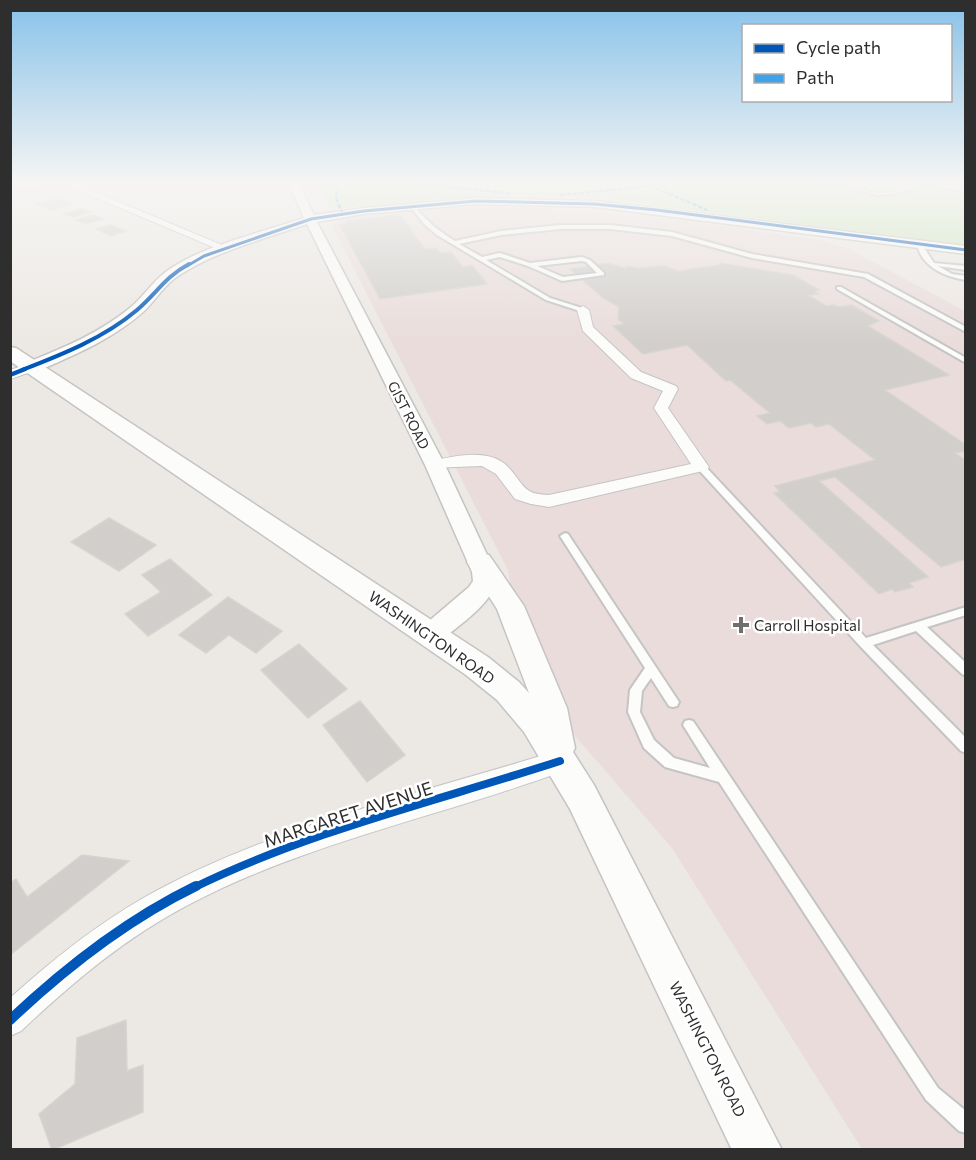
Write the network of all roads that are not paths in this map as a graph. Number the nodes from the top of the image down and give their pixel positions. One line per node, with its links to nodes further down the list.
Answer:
1 (195, 236): 10 (street)
2 (260, 236): 10 (street)
3 (319, 236): 22 (street, GIST ROAD)
4 (443, 236): 8 (lane)
5 (487, 236): 8 (lane)
6 (680, 236): 19 (lane)
7 (859, 236): 9 (street)
8 (455, 243): 12 (lane)
9 (919, 244): 11 (street); 13 (lane)
10 (224, 248): 21 (street)
11 (966, 250)
12 (482, 259): 14 (lane); 18 (lane)
13 (931, 264): 15 (lane); 16 (lane)
14 (530, 265): 14 (lane)
15 (966, 268)
16 (966, 278)
17 (839, 288): 20 (lane)
18 (583, 310): 23 (street)
19 (966, 330)
20 (966, 361)
21 (18, 365): 28 (main road, WASHINGTON ROAD)
22 (435, 465): 23 (street); 25 (street, GIST ROAD)
23 (701, 467): 29 (lane)
24 (565, 536): 30 (lane)
25 (480, 562): 28 (street, GIST ROAD); 35 (main road)
26 (966, 611): 27 (lane)
27 (918, 626): 29 (lane); 31 (lane)
28 (430, 634): 35 (main road, WASHINGTON ROAD)
29 (864, 643): 34 (lane)
30 (651, 668): 32 (lane); 36 (lane)
31 (966, 671)
32 (674, 702)
33 (689, 725): 36 (lane)
34 (966, 747)
35 (560, 761): 37 (street, MARGARET AVENUE); 39 (main road, WASHINGTON ROAD)
36 (723, 777): 38 (lane)
37 (10, 1020)
38 (966, 1124)
39 (758, 1149)

